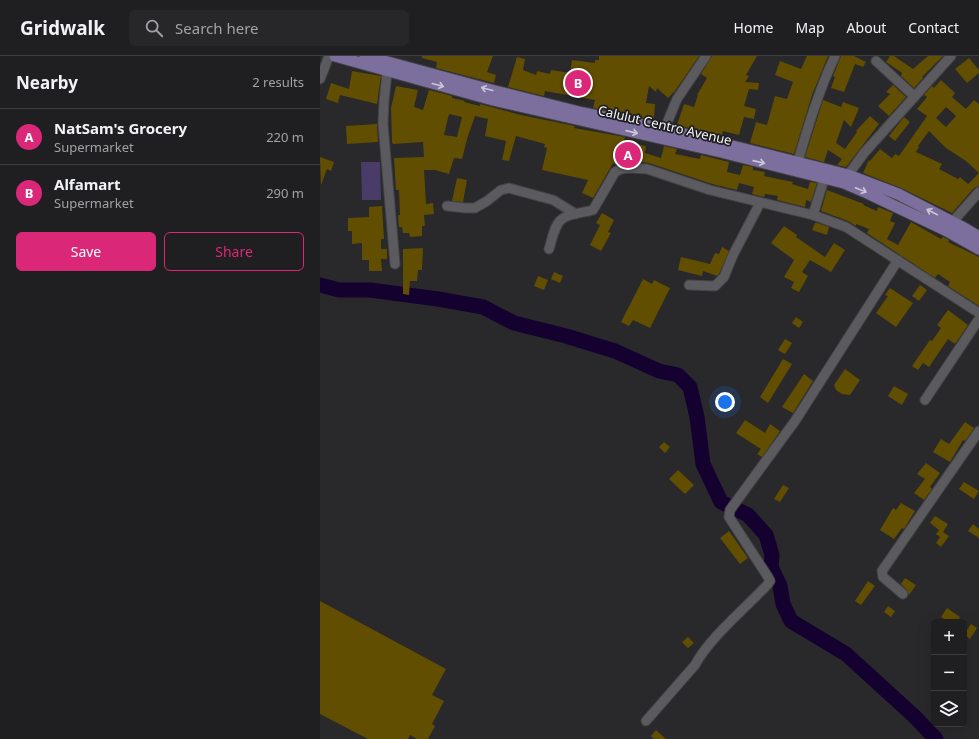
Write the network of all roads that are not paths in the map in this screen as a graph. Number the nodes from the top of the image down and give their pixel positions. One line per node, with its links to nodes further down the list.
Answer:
1 (329, 56): 9 (street)
2 (335, 56): 8 (main road, Calulut Centro Avenue)
3 (365, 56): 8 (main road, Calulut Centro Avenue)
4 (706, 56): 11 (street)
5 (835, 56): 12 (street)
6 (951, 56): 10 (street)
7 (876, 62): 10 (street)
8 (388, 67): 11 (main road, Calulut Centro Avenue); 25 (street)
9 (320, 80)
10 (914, 96): 14 (street)
11 (662, 134): 12 (main road, Calulut Centro Avenue)
12 (796, 166): 13 (main road, Calulut Centro Avenue)
13 (825, 174): 14 (main road, Calulut Centro Avenue); 19 (street)
14 (846, 179): 20 (main road, Calulut Centro Avenue)
15 (979, 192): 20 (street)
16 (760, 203): 18 (street); 19 (street); 26 (street)
17 (447, 206): 18 (street)
18 (576, 214): 22 (street)
19 (813, 215): 24 (street)
20 (949, 226): 21 (main road, Calulut Centro Avenue); 23 (main road, Calulut Centro Avenue)
21 (979, 237)
22 (550, 248)
23 (979, 249)
24 (898, 260): 27 (street); 32 (street)
25 (395, 264)
26 (689, 285)
27 (979, 313)
28 (979, 319): 29 (street)
29 (925, 400)
30 (979, 431): 31 (street)
31 (903, 594)
32 (646, 721)

